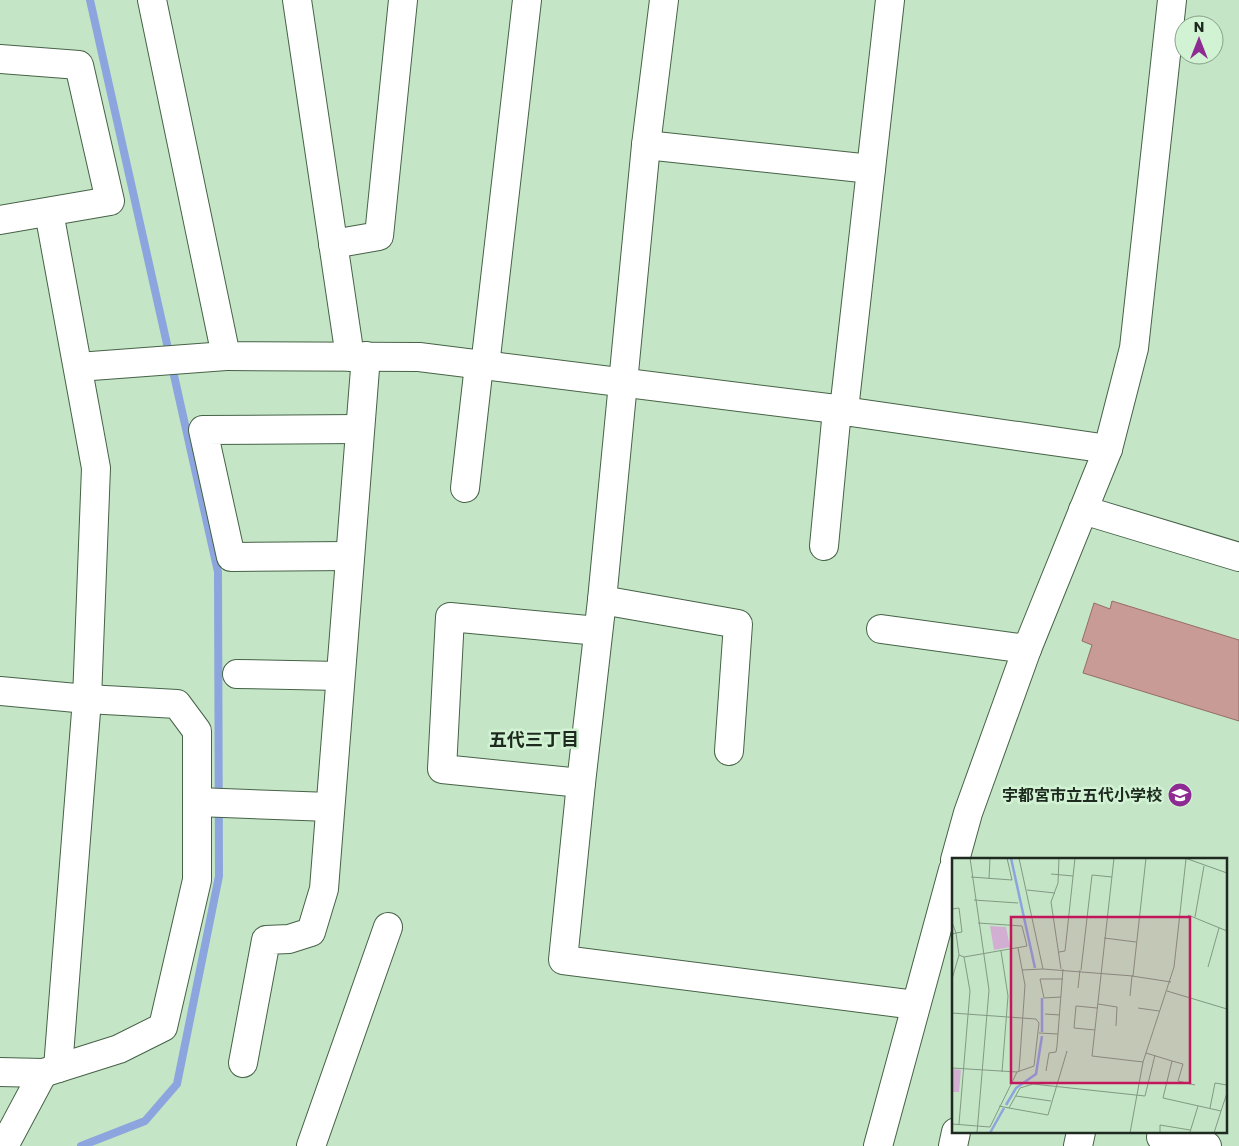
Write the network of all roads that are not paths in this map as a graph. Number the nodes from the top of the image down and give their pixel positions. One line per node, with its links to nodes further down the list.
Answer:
1 (152, 0): 14 (street)
2 (298, 0): 13 (street)
3 (403, 0): 13 (street)
4 (527, 0): 16 (street)
5 (664, 0): 9 (street)
6 (890, 0): 10 (street)
7 (1172, 0): 21 (street)
8 (0, 59): 11 (street)
9 (646, 145): 10 (street); 18 (street)
10 (871, 169): 19 (street)
11 (49, 212): 12 (street); 17 (street)
12 (0, 220)
13 (333, 244): 15 (street)
14 (226, 356): 15 (street); 17 (street)
15 (358, 357): 16 (street); 20 (street)
16 (482, 365): 18 (street); 22 (street)
17 (78, 367): 34 (street)
18 (624, 382): 19 (street); 27 (street)
19 (837, 410): 21 (street); 24 (street)
20 (359, 429): 25 (street); 25 (street)
21 (1108, 449): 23 (street)
22 (465, 488)
23 (1083, 510): 26 (street); 30 (street)
24 (824, 546)
25 (349, 556): 32 (street)
26 (1239, 557)
27 (602, 600): 29 (street); 35 (street)
28 (881, 629): 30 (street)
29 (598, 631): 36 (street); 36 (street)
30 (1027, 649): 39 (street)
31 (237, 674): 32 (street)
32 (340, 676): 38 (street)
33 (0, 691): 34 (street)
34 (86, 699): 37 (street); 45 (street)
35 (729, 751)
36 (581, 782): 43 (street)
37 (197, 802): 38 (street); 45 (street)
38 (330, 807): 44 (street)
39 (957, 858)
40 (952, 878): 42 (street)
41 (388, 927): 49 (street)
42 (944, 940): 43 (street)
43 (915, 1005): 50 (street)
44 (243, 1063)
45 (50, 1070): 46 (street); 48 (street)
46 (0, 1072)
47 (1162, 1134): 51 (street)
48 (4, 1146)
49 (311, 1146)
50 (878, 1146)
51 (1207, 1146)

